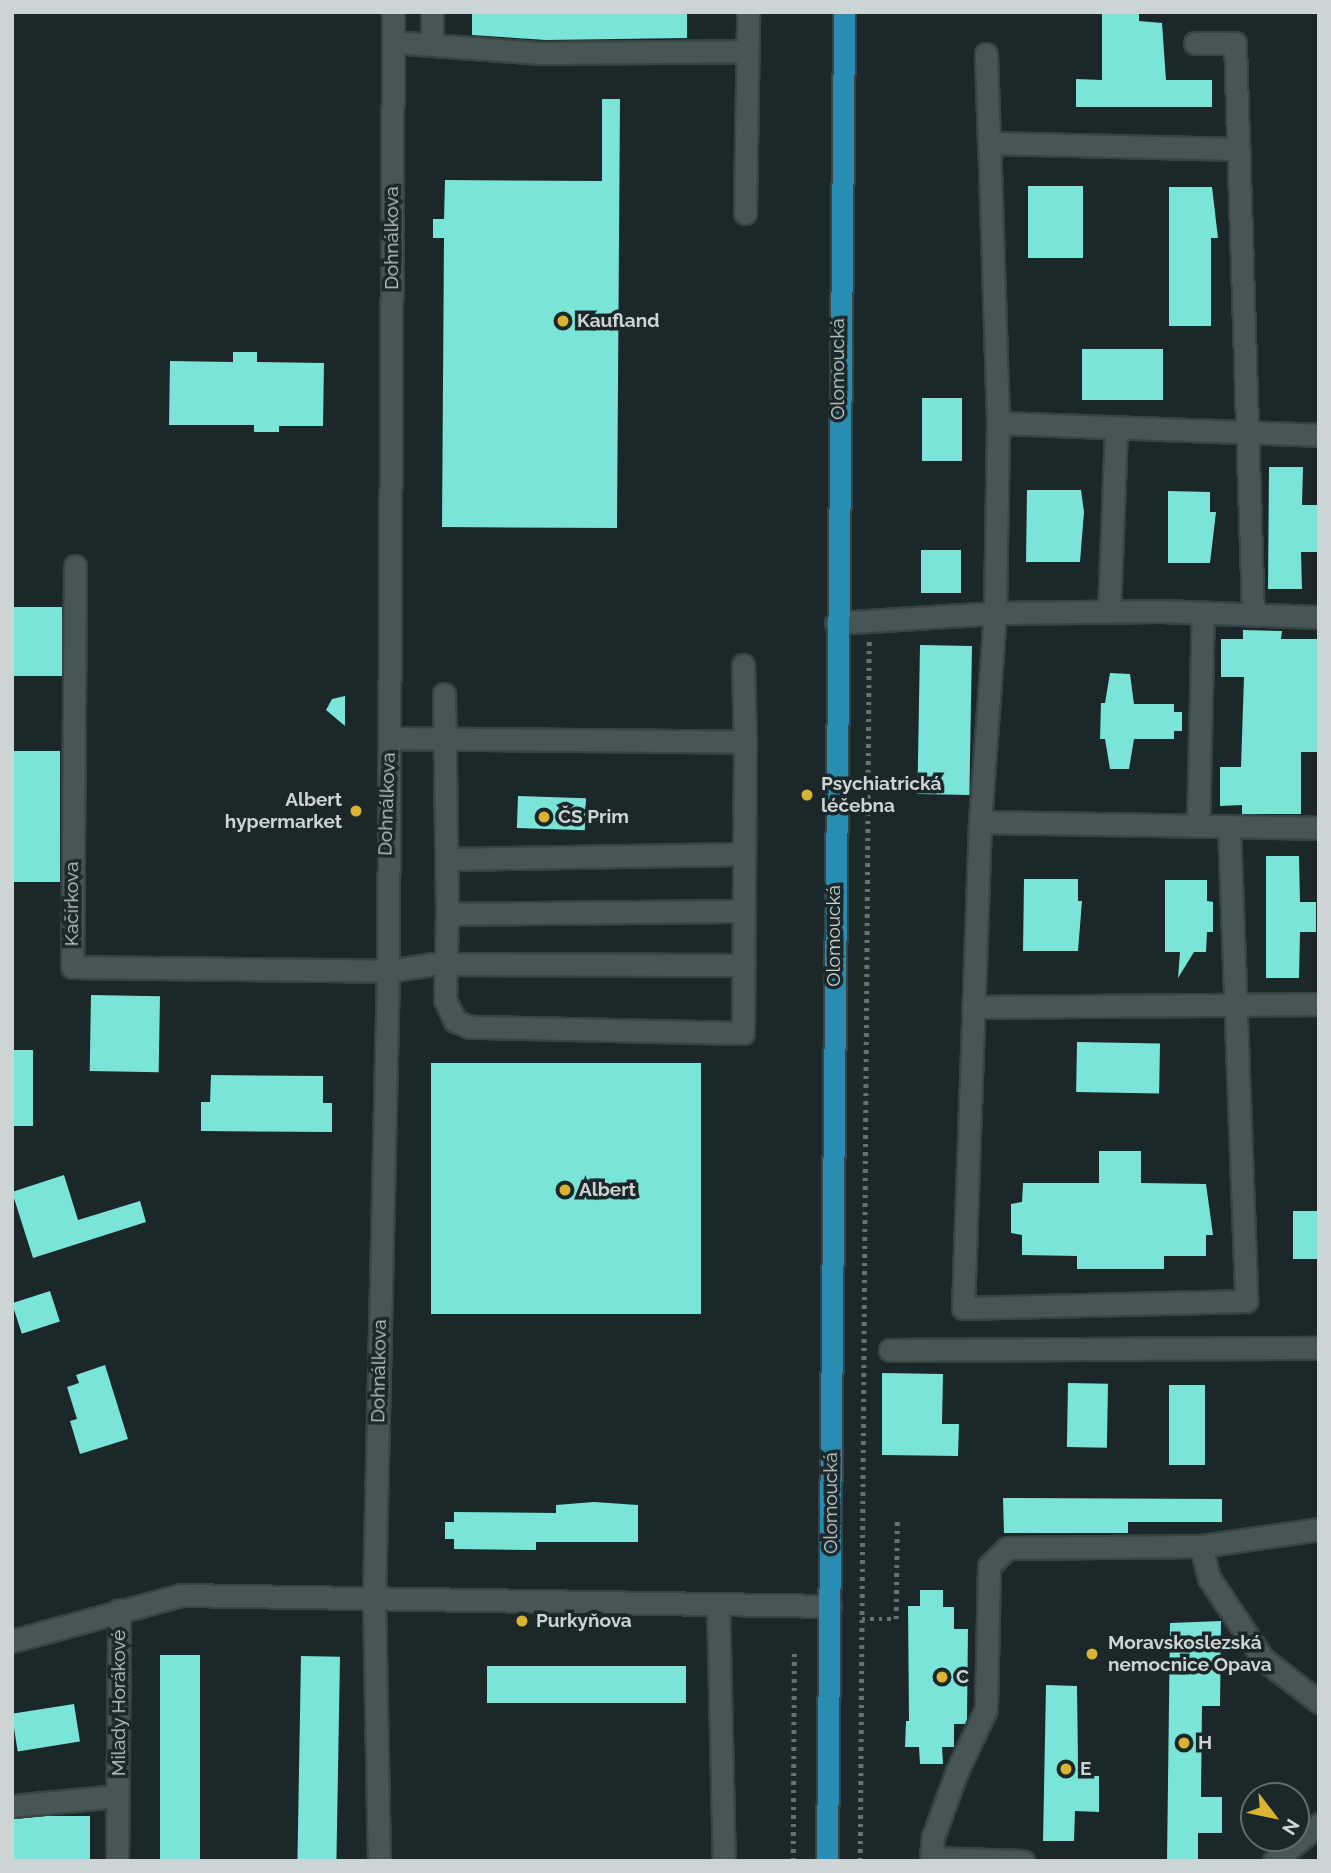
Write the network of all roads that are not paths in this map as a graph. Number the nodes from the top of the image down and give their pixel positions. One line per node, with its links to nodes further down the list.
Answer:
1 (393, 12): 5 (street, Dohnálkova)
2 (432, 12): 7 (street)
3 (747, 12): 8 (street)
4 (844, 12): 23 (main road, Olomoucká)
5 (393, 42): 7 (street); 26 (street, Dohnálkova)
6 (1195, 43): 11 (street)
7 (432, 44): 8 (street)
8 (747, 51): 12 (street)
9 (986, 54): 10 (street)
10 (989, 143): 11 (street); 13 (street)
11 (1238, 149): 15 (street)
12 (745, 214)
13 (998, 423): 14 (street); 19 (street)
14 (1115, 427): 15 (street); 18 (street)
15 (1248, 432): 16 (street); 21 (street)
16 (1319, 435)
17 (75, 566): 39 (street, Kačírkova)
18 (1110, 612): 19 (street); 20 (street)
19 (995, 613): 23 (street); 29 (street)
20 (1203, 613): 21 (street); 30 (street)
21 (1253, 615): 22 (street)
22 (1319, 617)
23 (836, 623): 49 (main road, Olomoucká)
24 (743, 665): 28 (street)
25 (444, 694): 27 (street)
26 (389, 738): 27 (street); 39 (street, Dohnálkova)
27 (446, 741): 28 (street); 34 (street)
28 (745, 742): 33 (street)
29 (980, 821): 30 (street); 42 (street)
30 (1198, 827): 31 (street)
31 (1229, 827): 32 (street); 40 (street)
32 (1319, 828)
33 (744, 854): 34 (street); 35 (street)
34 (447, 859): 36 (street)
35 (744, 911): 36 (street); 38 (street)
36 (447, 914): 37 (street)
37 (446, 964): 38 (street); 38 (street); 39 (street)
38 (744, 965)
39 (388, 971): 47 (street, Dohnálkova)
40 (1236, 1004): 41 (street); 42 (street); 42 (street)
41 (1319, 1004)
42 (973, 1007)
43 (1319, 1348): 44 (street)
44 (890, 1350)
45 (1319, 1529): 46 (street)
46 (1201, 1546): 52 (street); 56 (street)
47 (374, 1597): 48 (street); 50 (street); 58 (street)
48 (718, 1604): 49 (street); 59 (street)
49 (830, 1606): 60 (main road, Olomoucká)
50 (119, 1610): 51 (street); 53 (street, Milady Horákové)
51 (12, 1642)
52 (1319, 1702)
53 (118, 1796): 54 (street, Milady Horákové); 57 (street, Milady Horákové)
54 (12, 1806)
55 (1319, 1824): 62 (street)
56 (931, 1860): 61 (street)
57 (117, 1861)
58 (379, 1861)
59 (724, 1861)
60 (827, 1861)
61 (1023, 1861)
62 (1274, 1861)

